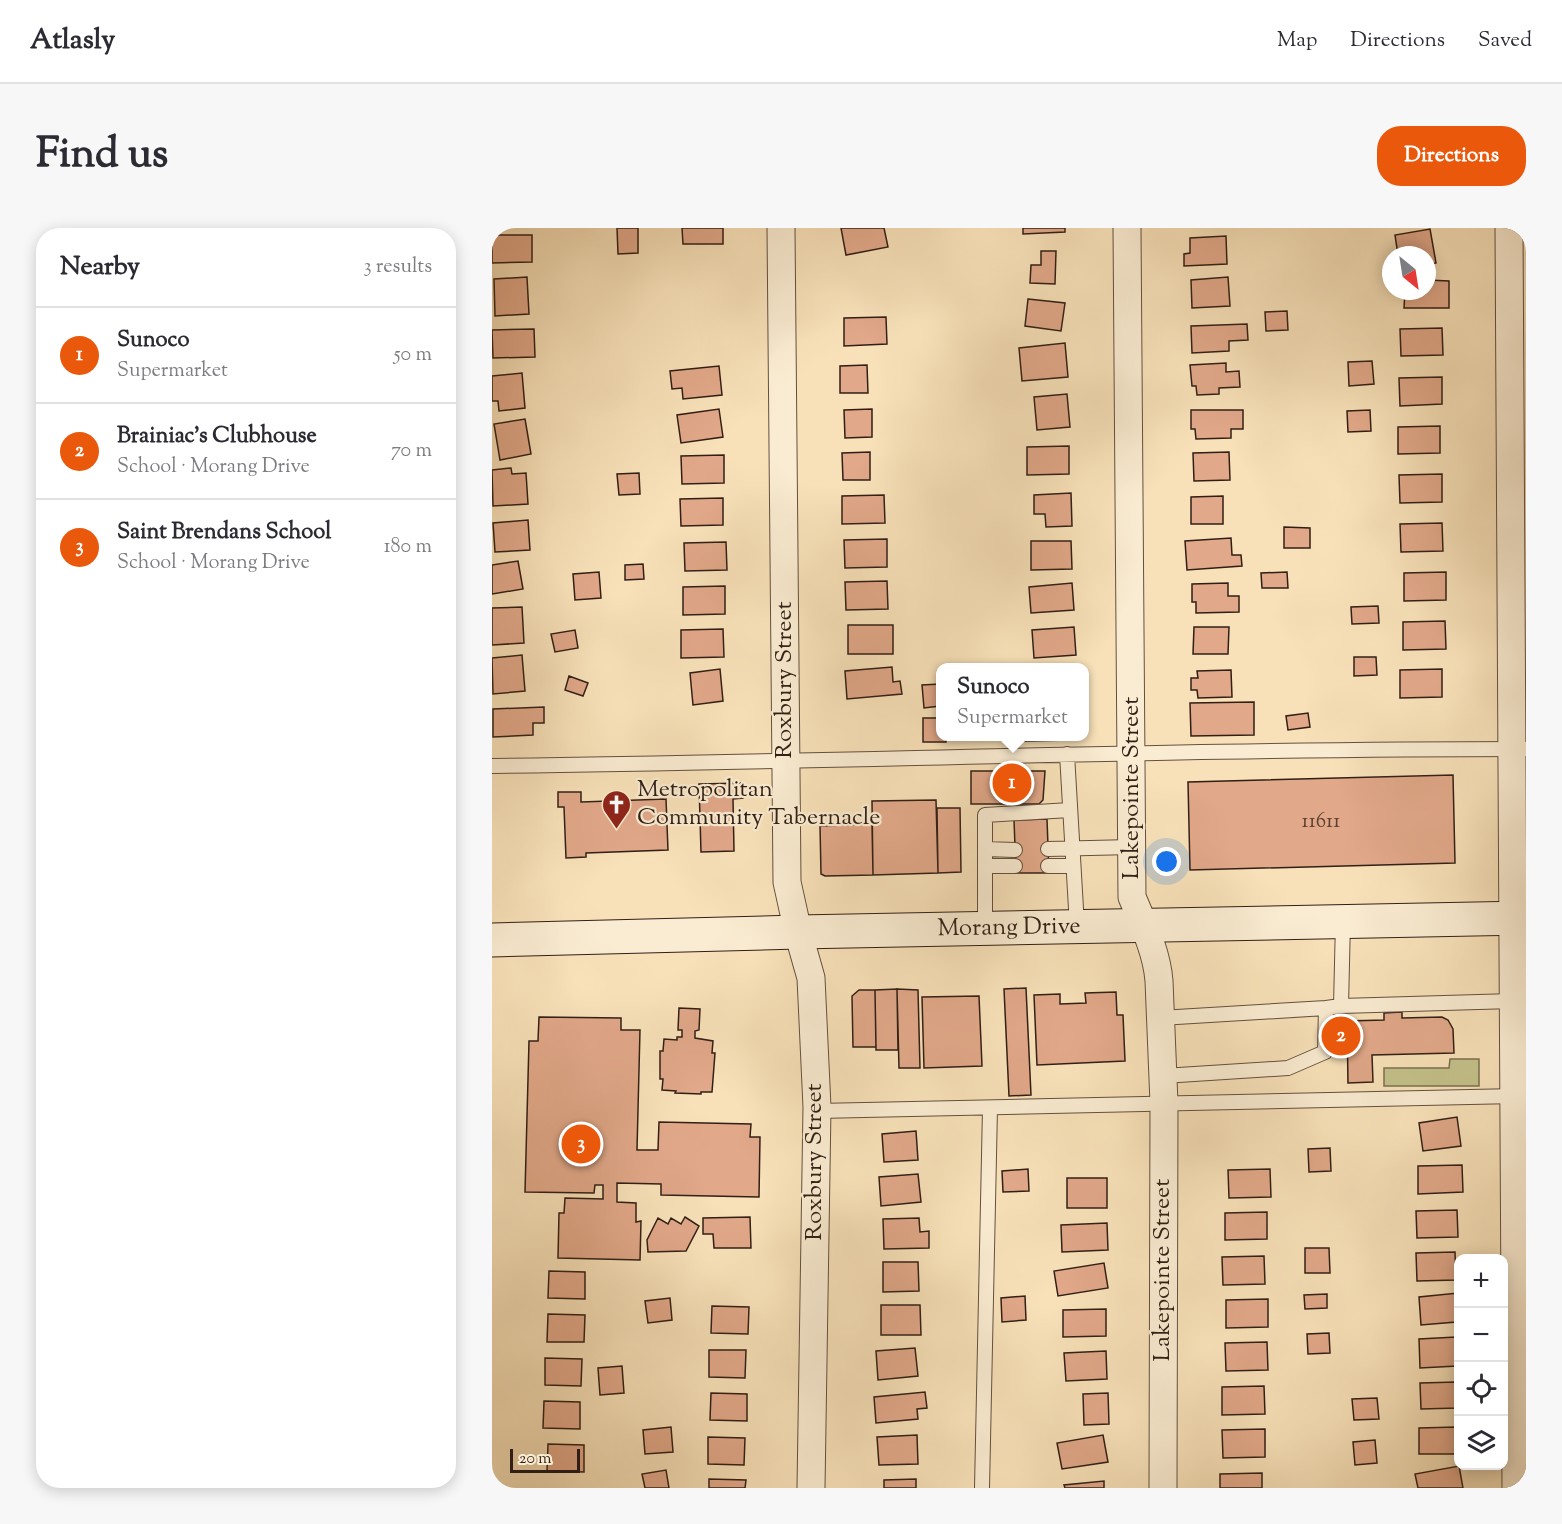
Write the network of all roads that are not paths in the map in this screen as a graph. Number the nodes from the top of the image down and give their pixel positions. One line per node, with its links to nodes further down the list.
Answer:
1 (782, 228): 7 (street, Roxbury Street)
2 (1127, 228): 5 (street, Lakepointe Street)
3 (1509, 228): 4 (street)
4 (1519, 749): 5 (lane); 19 (street)
5 (1131, 752): 6 (lane); 10 (street, Lakepointe Street)
6 (1067, 754): 7 (lane); 9 (lane)
7 (786, 762): 8 (lane); 24 (street, Roxbury Street)
8 (492, 766)
9 (1070, 810): 11 (lane); 14 (lane)
10 (1132, 847): 14 (lane); 21 (street, Lakepointe Street)
11 (985, 849): 13 (lane); 15 (lane)
12 (1048, 849): 14 (lane)
13 (1015, 850)
14 (1071, 850): 18 (lane)
15 (985, 866): 16 (lane); 23 (lane)
16 (1015, 866)
17 (1048, 866): 18 (lane)
18 (1072, 866): 22 (lane)
19 (1519, 918): 20 (street, Morang Drive); 26 (street)
20 (1343, 921): 21 (street, Morang Drive); 27 (lane)
21 (1144, 925): 22 (street, Morang Drive); 29 (street, Lakepointe Street)
22 (1077, 926): 23 (street, Morang Drive)
23 (985, 928): 24 (street, Morang Drive)
24 (798, 932): 25 (street, Morang Drive); 34 (street, Roxbury Street)
25 (492, 940)
26 (1513, 1002): 27 (lane); 31 (street)
27 (1341, 1006): 28 (lane)
28 (1326, 1008): 29 (lane); 30 (lane)
29 (1160, 1018): 30 (street, Lakepointe Street)
30 (1162, 1076): 32 (street, Lakepointe Street)
31 (1520, 1096): 32 (lane); 38 (street)
32 (1164, 1104): 33 (lane); 37 (street, Lakepointe Street)
33 (990, 1108): 34 (lane); 36 (lane)
34 (817, 1111): 35 (street, Roxbury Street)
35 (811, 1488)
36 (982, 1488)
37 (1163, 1488)
38 (1516, 1488)

